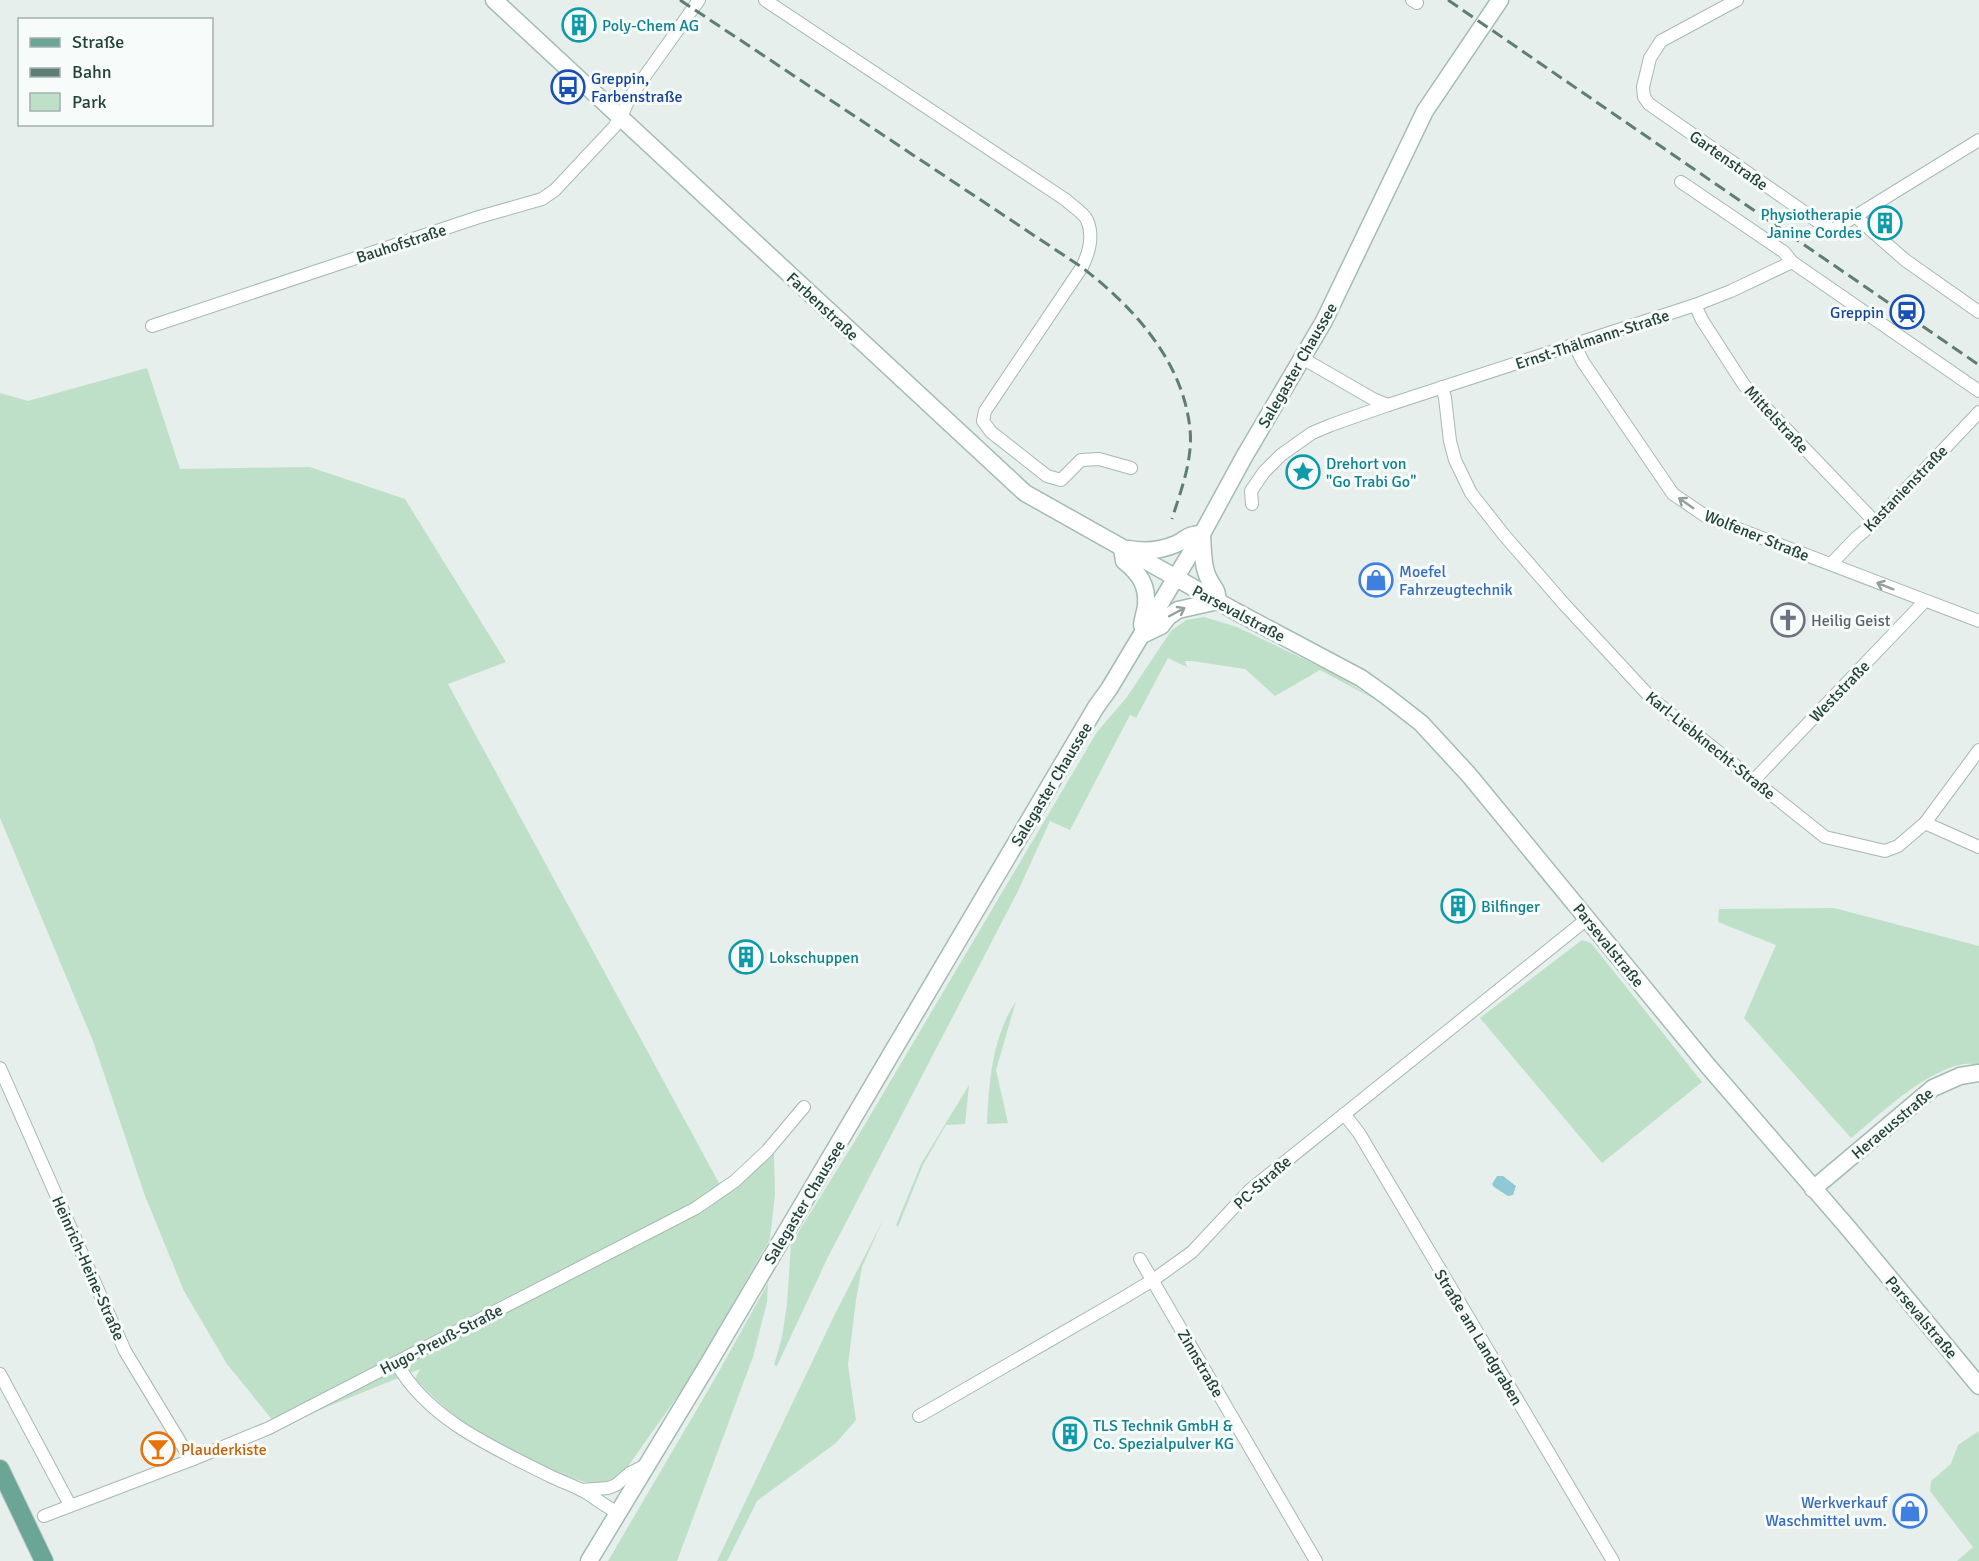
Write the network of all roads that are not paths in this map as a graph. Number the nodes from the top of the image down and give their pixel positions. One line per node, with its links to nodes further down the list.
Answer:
1 (494, 0): 6 (street, Farbenstraße)
2 (699, 0): 6 (street, Bauhofstraße)
3 (765, 0): 20 (street)
4 (1500, 0): 15 (street, Salegaster Chaussee)
5 (1737, 0): 9 (street, Gartenstraße)
6 (621, 117): 13 (street, Bauhofstraße); 24 (street, Farbenstraße)
7 (1979, 140): 9 (street)
8 (1681, 182): 10 (street)
9 (1856, 217): 12 (street)
10 (1792, 262): 11 (street, Ernst-Thälmann-Straße); 17 (street)
11 (1695, 305): 14 (street, Ernst-Thälmann-Straße); 22 (street, Mittelstraße)
12 (1979, 312)
13 (152, 326)
14 (1574, 344): 16 (street, Ernst-Thälmann-Straße); 25 (street, Wolfener Straße, one-way to 14)
15 (1302, 358): 18 (street); 23 (street, Salegaster Chaussee)
16 (1442, 387): 18 (street, Ernst-Thälmann-Straße); 32 (street, Karl-Liebknecht-Straße)
17 (1979, 391)
18 (1388, 405): 21 (street, Ernst-Thälmann-Straße)
19 (1979, 412): 22 (street, Kastanienstraße)
20 (1131, 468)
21 (1252, 504)
22 (1875, 522): 25 (street, Kastanienstraße)
23 (1202, 534): 24 (street); 26 (street, Salegaster Chaussee); 27 (street)
24 (1122, 548): 26 (street, Farbenstraße); 30 (street)
25 (1831, 564): 28 (street, Wolfener Straße, one-way to 25)
26 (1176, 578): 27 (street, Parsevalstraße); 30 (street, Salegaster Chaussee)
27 (1218, 602): 30 (street, one-way to 27); 35 (street, Parsevalstraße)
28 (1924, 602): 29 (street, Wolfener Straße); 32 (street, Weststraße)
29 (1979, 621)
30 (1142, 636): 48 (street, Salegaster Chaussee)
31 (1979, 750): 33 (street, Karl-Liebknecht-Straße)
32 (1754, 780): 33 (street, Karl-Liebknecht-Straße)
33 (1925, 823): 34 (street)
34 (1979, 847)
35 (1587, 919): 39 (street, PC-Straße); 40 (street, Parsevalstraße)
36 (0, 1068): 47 (street, Heinrich-Heine-Straße)
37 (1979, 1073): 40 (street, Heraeusstraße)
38 (804, 1107): 43 (street, Hugo-Preuß-Straße)
39 (1344, 1114): 42 (street, PC-Straße); 57 (street, Straße am Landgraben)
40 (1813, 1189): 45 (street, Parsevalstraße)
41 (1140, 1259): 42 (street, Zinnstraße)
42 (1153, 1280): 46 (street, PC-Straße); 56 (street, Zinnstraße)
43 (397, 1364): 47 (street, Hugo-Preuß-Straße); 50 (street)
44 (0, 1374): 51 (street)
45 (1979, 1386)
46 (919, 1416)
47 (190, 1460): 51 (street, Hugo-Preuß-Straße)
48 (646, 1465): 50 (street); 52 (street, Salegaster Chaussee)
49 (0, 1469): 54 (main road)
50 (580, 1490): 52 (street)
51 (70, 1506): 53 (street, Hugo-Preuß-Straße)
52 (618, 1513): 55 (street, Salegaster Chaussee)
53 (44, 1516)
54 (44, 1561)
55 (589, 1561)
56 (1316, 1561)
57 (1613, 1561)

